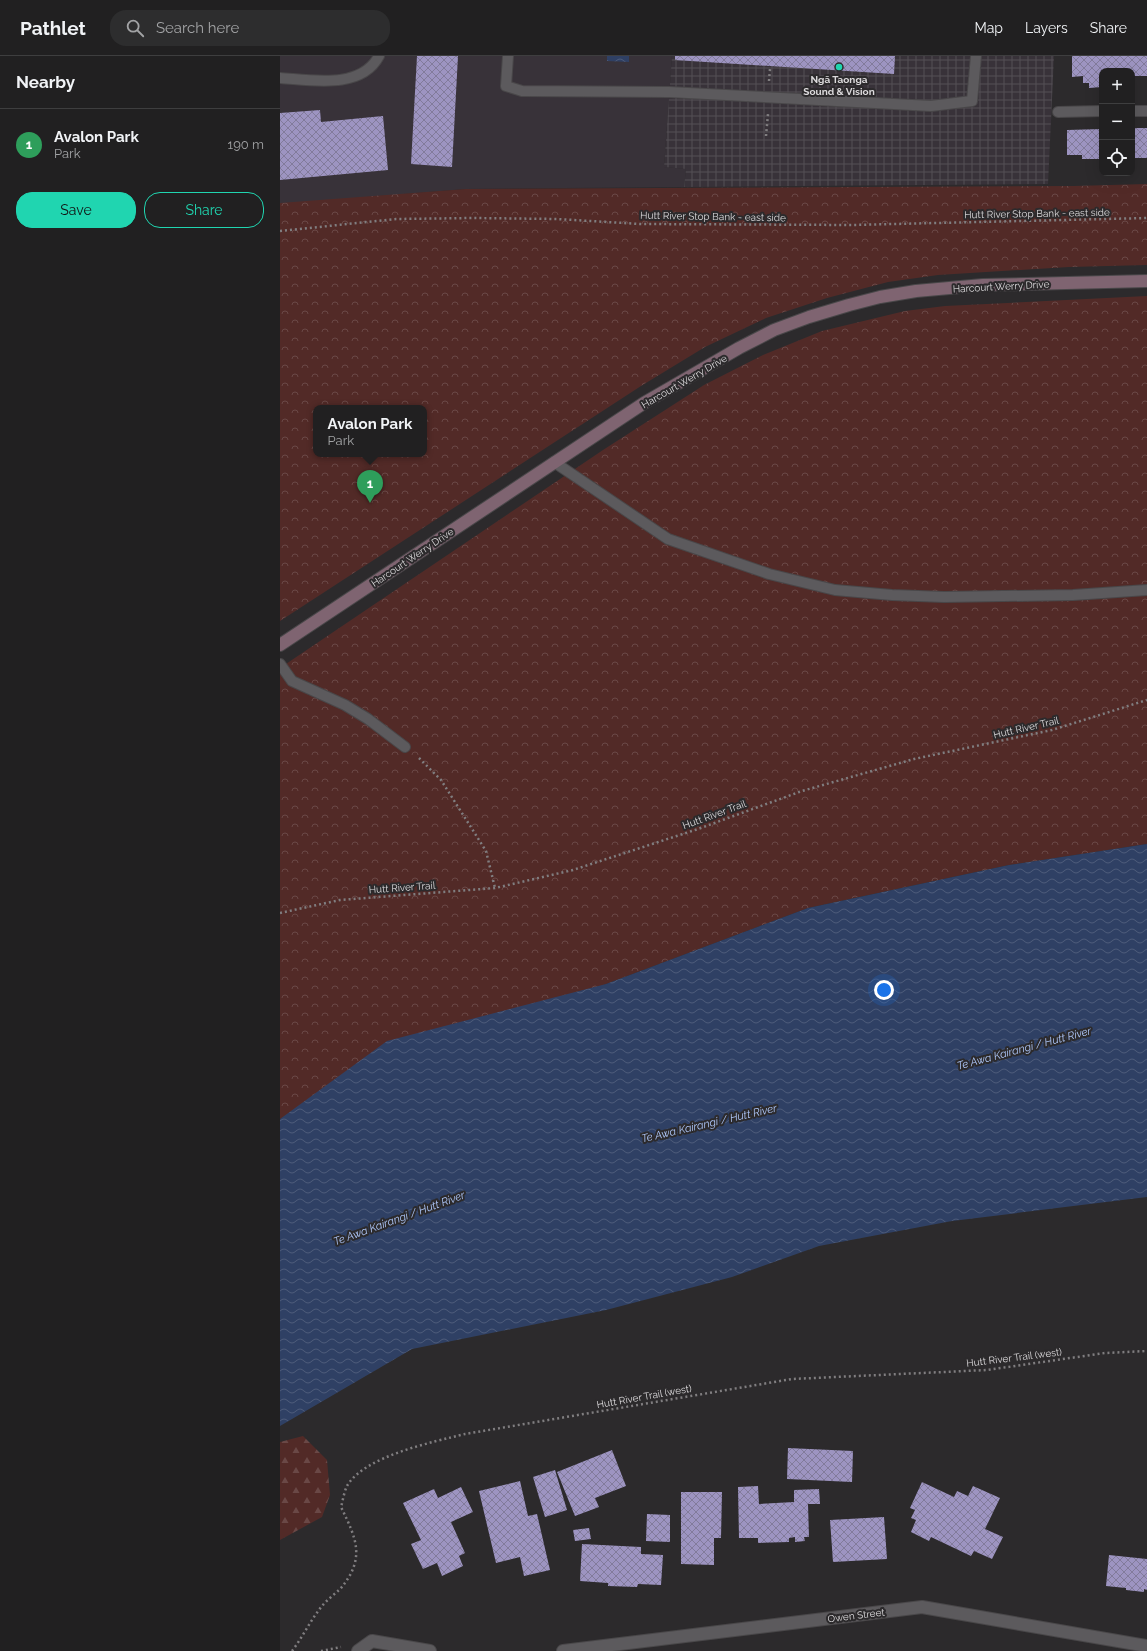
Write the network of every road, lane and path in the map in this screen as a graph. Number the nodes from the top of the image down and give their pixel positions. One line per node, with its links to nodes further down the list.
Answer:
1 (379, 56): 4 (lane)
2 (508, 56): 3 (lane)
3 (976, 56)
4 (280, 78)
5 (1099, 111): 8 (lane)
6 (1135, 111): 7 (lane)
7 (1147, 111)
8 (1058, 112)
9 (1147, 218): 10 (path, Hutt River Stop Bank - east side)
10 (280, 231)
11 (1147, 281): 12 (main road, Harcourt Werry Drive)
12 (554, 462): 13 (lane); 14 (main road, Harcourt Werry Drive)
13 (1147, 590)
14 (280, 645)
15 (280, 664): 17 (lane)
16 (1147, 700): 18 (path, Hutt River Trail)
17 (405, 747): 18 (path)
18 (495, 888): 19 (path, Hutt River Trail)
19 (280, 913)
20 (1147, 1351): 22 (path, Hutt River Trail (west))
21 (1147, 1646): 25 (street, Owen Street)
22 (292, 1651)
23 (358, 1651): 24 (street)
24 (430, 1651)
25 (562, 1651)

